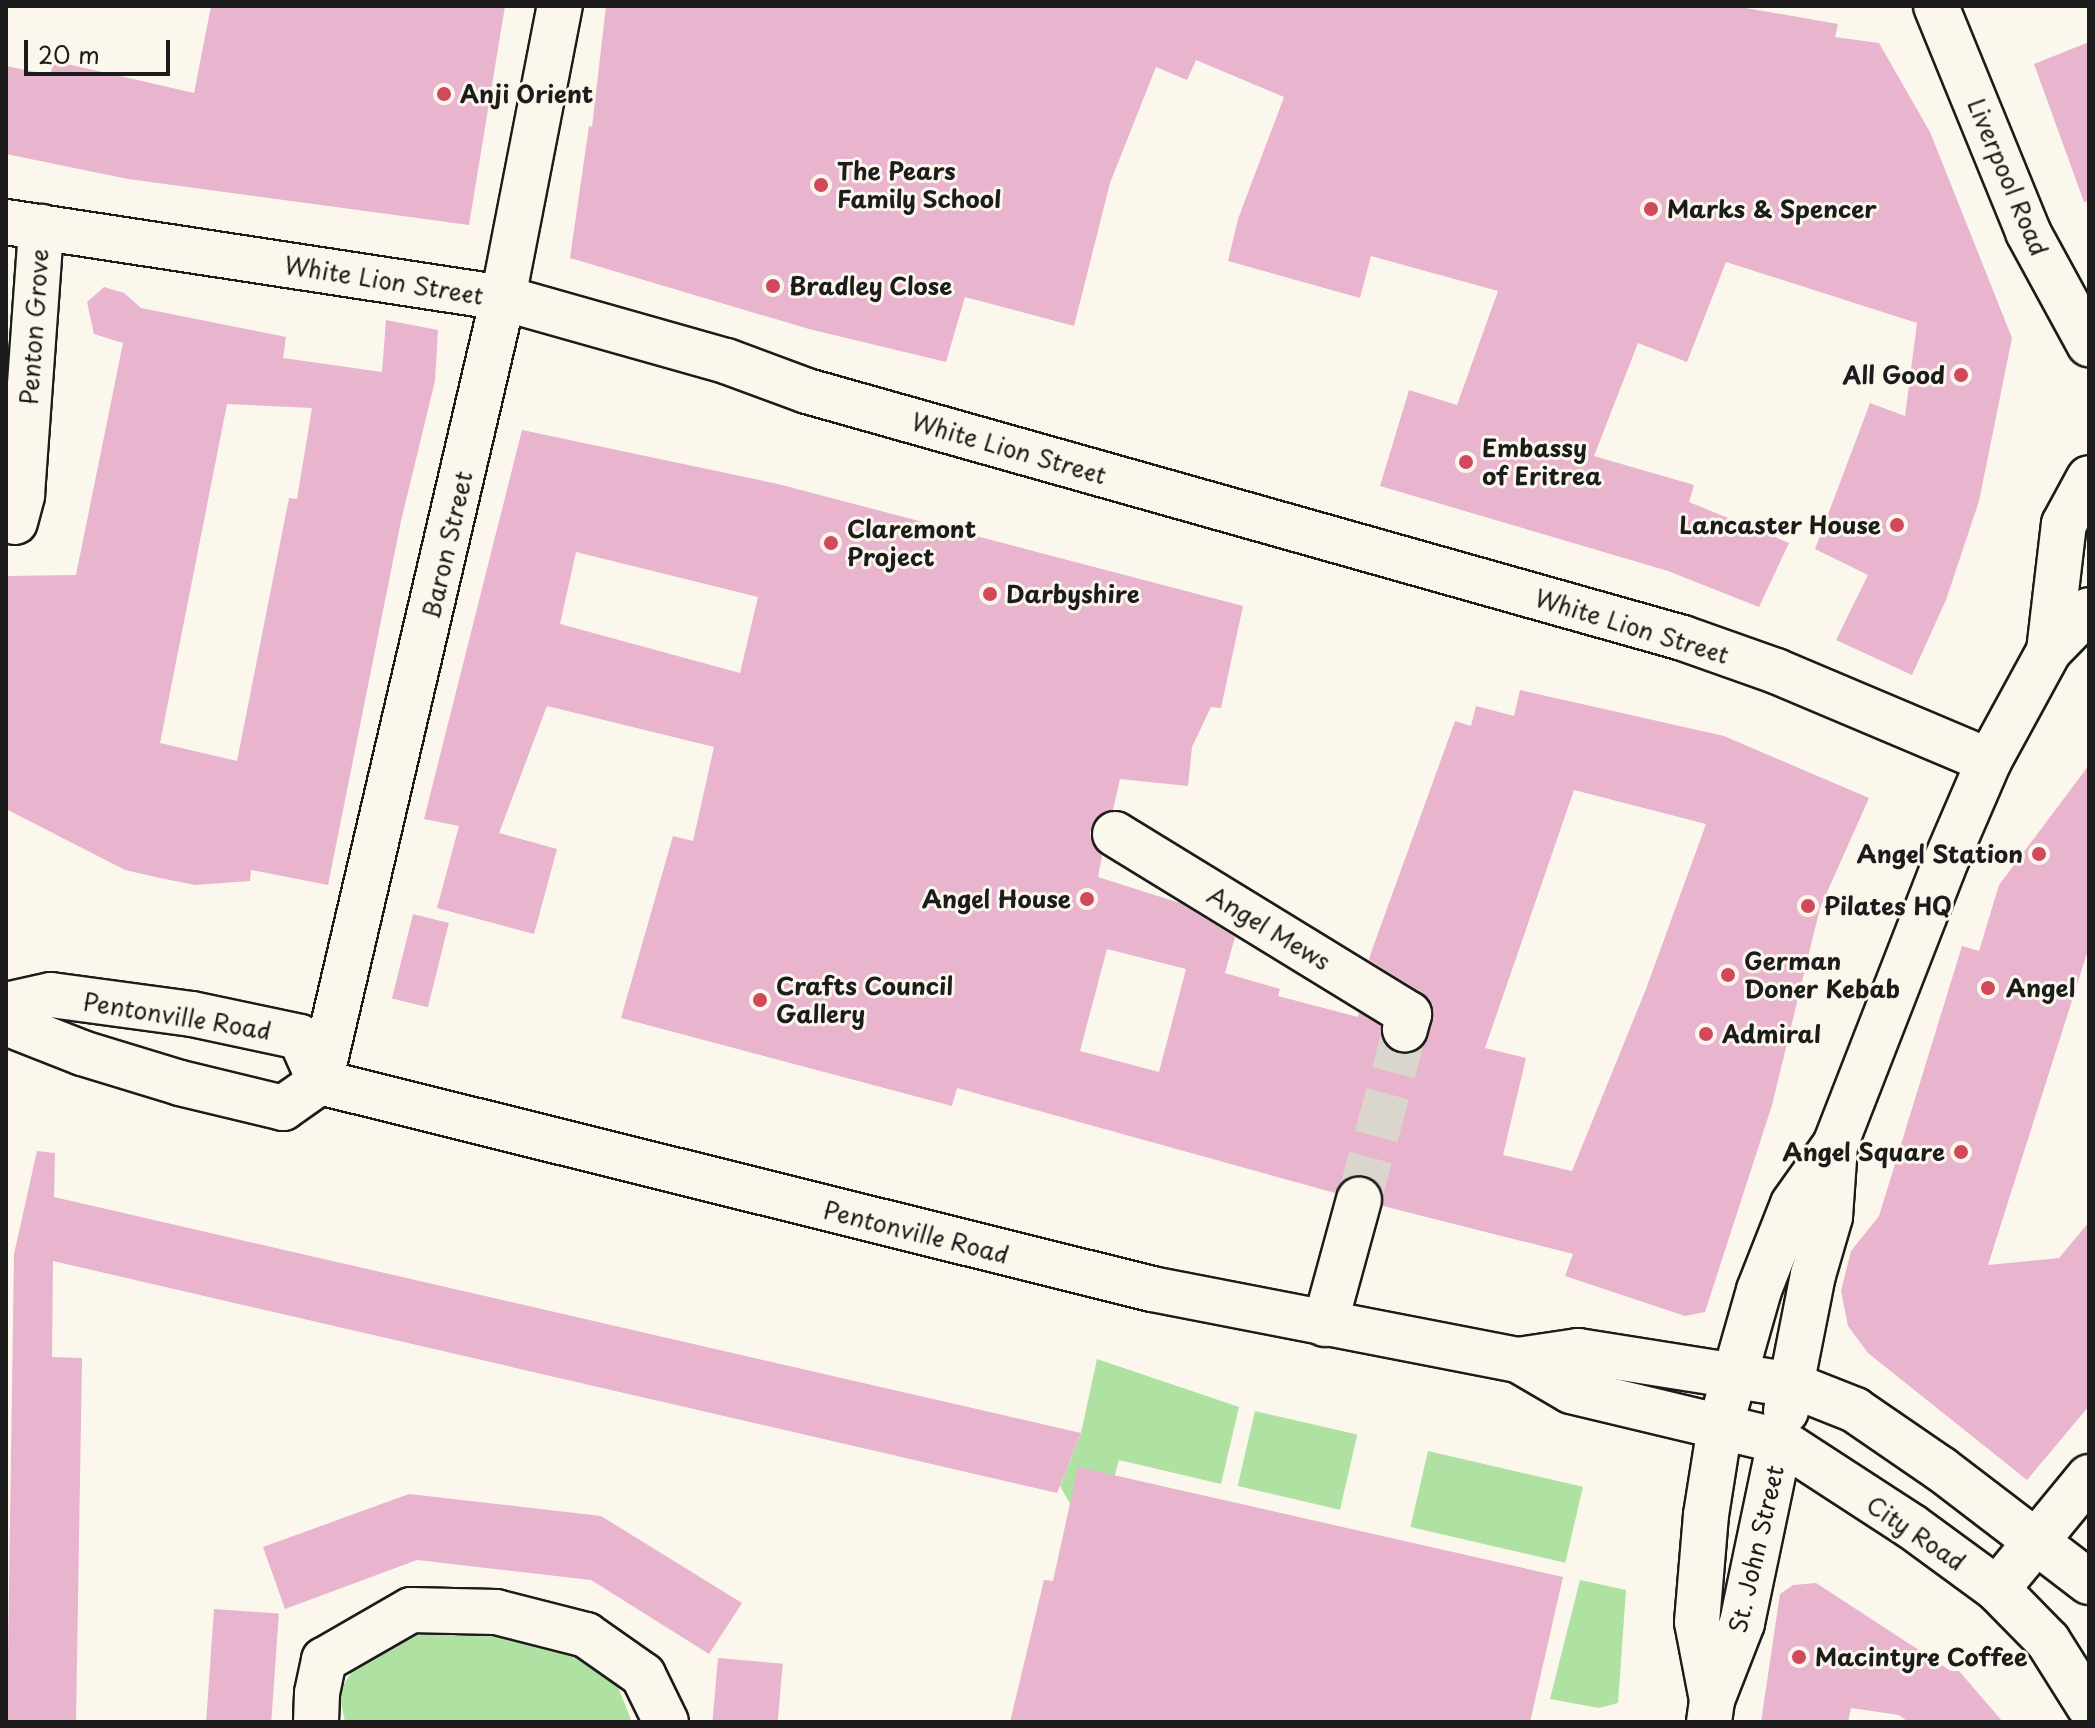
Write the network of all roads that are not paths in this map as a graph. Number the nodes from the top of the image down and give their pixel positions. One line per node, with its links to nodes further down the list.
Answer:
1 (560, 6): 4 (main road, Baron Street)
2 (1936, 6): 5 (main road, Liverpool Road)
3 (23, 225): 4 (main road, White Lion Street); 7 (main road, Penton Grove)
4 (503, 298): 10 (main road, White Lion Street); 15 (main road, Baron Street)
5 (2089, 344)
6 (2089, 478): 9 (main road)
7 (15, 522)
8 (2089, 610): 9 (main road)
9 (2049, 651): 10 (main road)
10 (1989, 761): 16 (main road)
11 (1115, 834): 14 (main road, Angel Mews)
12 (6, 1005): 15 (main road, Pentonville Road)
13 (6, 1023): 15 (main road, Pentonville Road)
14 (1405, 1029)
15 (320, 1082): 18 (main road, Pentonville Road)
16 (1835, 1145): 20 (main road, St. John Street); 21 (main road, St. John Street)
17 (1359, 1200): 18 (main road)
18 (1325, 1324): 19 (main road, Pentonville Road)
19 (1518, 1360): 20 (main road, Pentonville Road); 22 (main road, Pentonville Road)
20 (1735, 1374): 21 (main road); 22 (main road, St. John Street)
21 (1792, 1385): 23 (main road, St. John Street); 25 (main road)
22 (1720, 1427): 23 (main road, City Road); 30 (main road, St. John Street)
23 (1780, 1441): 27 (main road, City Road); 30 (main road, St. John Street)
24 (2089, 1477): 25 (main road)
25 (2037, 1542): 26 (main road); 27 (main road)
26 (2089, 1582)
27 (1997, 1589): 28 (main road, City Road)
28 (2077, 1668): 29 (main road, City Road)
29 (2089, 1706)
30 (1710, 1711)
31 (316, 1722): 32 (main road)
32 (666, 1722)

